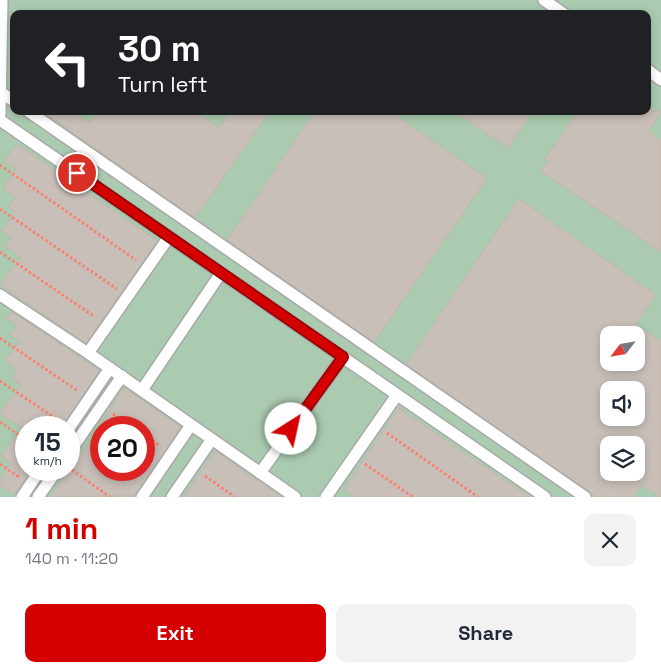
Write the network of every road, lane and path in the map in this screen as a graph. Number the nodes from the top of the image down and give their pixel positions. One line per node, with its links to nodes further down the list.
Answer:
1 (2, 0): 6 (lane)
2 (544, 0): 3 (lane)
3 (558, 10)
4 (651, 72): 5 (lane)
5 (661, 80)
6 (0, 92): 7 (lane)
7 (0, 114)
8 (34, 115): 58 (lane)
9 (0, 120): 12 (lane)
10 (0, 166): 14 (path)
11 (0, 209): 17 (path)
12 (169, 237): 14 (lane); 15 (lane)
13 (0, 252): 18 (path)
14 (147, 268): 17 (lane)
15 (221, 273): 21 (lane); 25 (lane)
16 (0, 295): 20 (lane)
17 (127, 297): 18 (lane)
18 (108, 325): 20 (lane)
19 (0, 338): 27 (path)
20 (88, 353): 22 (lane)
21 (343, 357): 26 (lane); 41 (lane)
22 (110, 368): 23 (lane); 27 (lane)
23 (122, 376): 25 (lane); 28 (lane)
24 (0, 381): 29 (path)
25 (142, 390): 33 (lane)
26 (397, 395): 34 (lane); 57 (lane)
27 (89, 398): 30 (lane)
28 (102, 406): 31 (path); 36 (lane)
29 (51, 416)
30 (77, 416)
31 (116, 416)
32 (0, 422): 35 (path)
33 (191, 425): 37 (lane); 50 (lane)
34 (376, 426): 38 (lane); 56 (path)
35 (15, 432)
36 (80, 437)
37 (212, 439): 40 (lane); 41 (lane)
38 (354, 457): 54 (lane); 55 (path)
39 (0, 464): 45 (path)
40 (192, 468): 51 (lane); 52 (path)
41 (260, 473): 46 (lane)
42 (80, 476): 49 (path)
43 (33, 481): 45 (lane)
44 (51, 481): 47 (lane)
45 (30, 485): 48 (lane)
46 (278, 492): 53 (lane)
47 (43, 495)
48 (22, 497)
49 (110, 497)
50 (142, 497)
51 (172, 497)
52 (235, 497)
53 (295, 497)
54 (326, 497)
55 (413, 497)
56 (478, 497)
57 (545, 497)
58 (584, 497)

